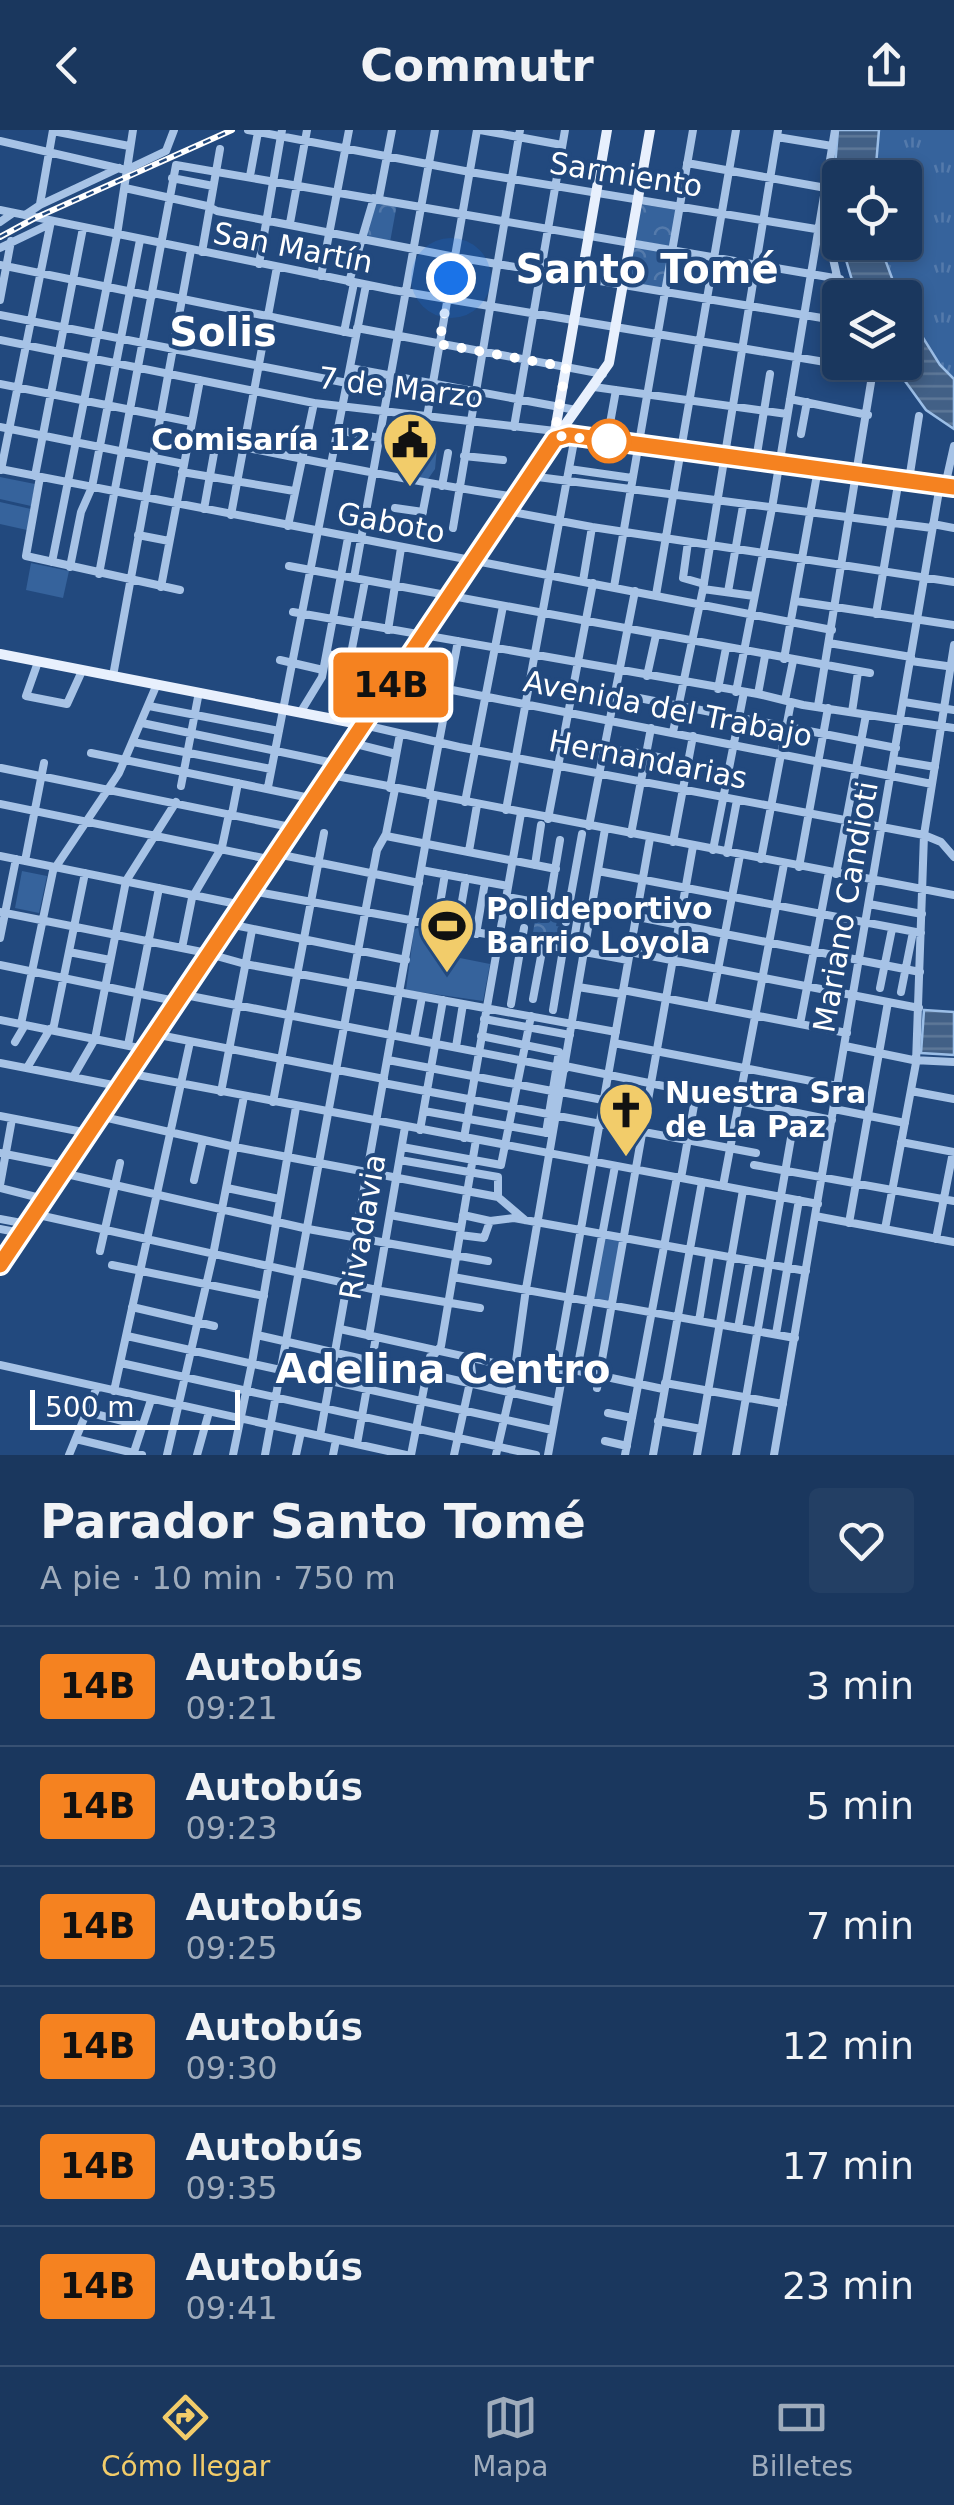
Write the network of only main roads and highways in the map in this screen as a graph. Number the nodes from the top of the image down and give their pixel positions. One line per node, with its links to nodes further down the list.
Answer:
1 (608, 130): 3 (main road)
2 (650, 130): 3 (main road)
3 (557, 434): 4 (main road); 8 (main road)
4 (946, 486)
5 (0, 654): 6 (main road)
6 (319, 717): 7 (main road); 8 (main road)
7 (350, 724): 8 (main road); 9 (main road)
8 (364, 725): 9 (main road)
9 (352, 742): 10 (main road)
10 (0, 1265)

